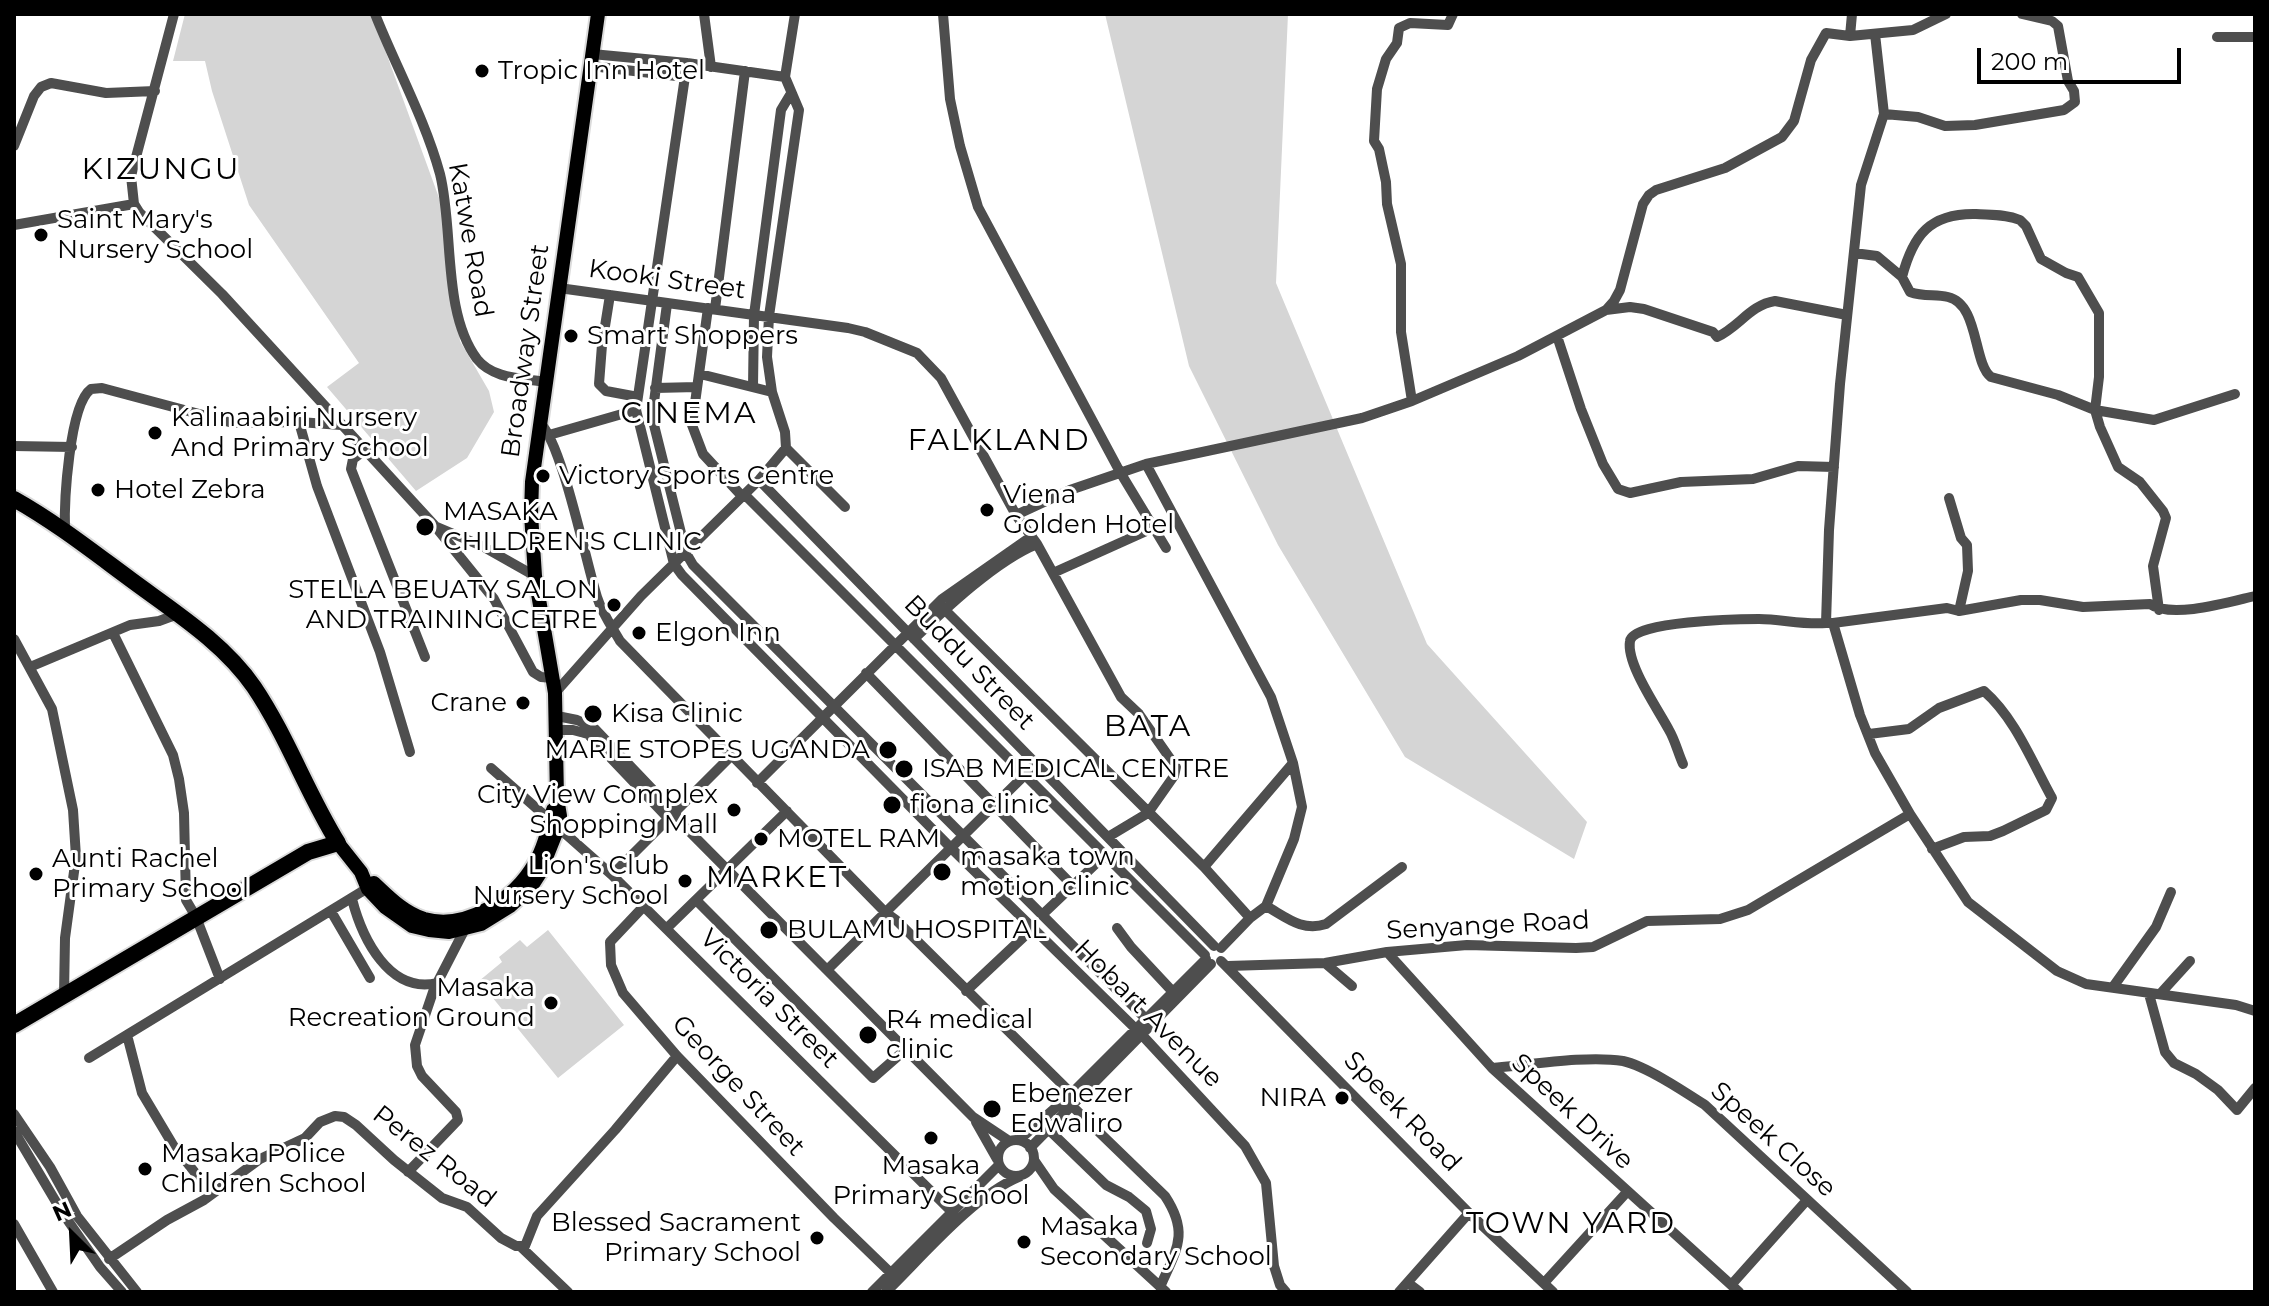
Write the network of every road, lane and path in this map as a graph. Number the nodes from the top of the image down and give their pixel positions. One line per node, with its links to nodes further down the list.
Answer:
1 (174, 14): 21 (street)
2 (375, 14): 40 (street, Katwe Road)
3 (598, 14): 15 (main road, Broadway Street)
4 (704, 14): 17 (street)
5 (795, 14): 20 (street)
6 (943, 14): 61 (street)
7 (1453, 14): 47 (street)
8 (1852, 14): 12 (street)
9 (1946, 14): 11 (street)
10 (2022, 14): 23 (street)
11 (1875, 34): 12 (street); 23 (street)
12 (1850, 36): 34 (street)
13 (2217, 37): 14 (street)
14 (2255, 37)
15 (592, 60): 16 (street); 19 (street); 29 (main road, Broadway Street)
16 (687, 63): 17 (street); 19 (street)
17 (711, 67): 18 (street)
18 (745, 71): 20 (street); 33 (street, Speek Road)
19 (685, 77): 31 (street)
20 (785, 77): 22 (street)
21 (155, 91): 24 (street); 25 (street)
22 (790, 95): 35 (street); 37 (street)
23 (1884, 114): 27 (street)
24 (14, 146)
25 (134, 204): 26 (street); 53 (street)
26 (14, 225)
27 (1854, 253): 28 (street); 36 (street)
28 (1902, 277): 48 (street); 48 (street)
29 (559, 288): 30 (street, Kooki Street); 40 (main road, Broadway Street)
30 (610, 295): 31 (street, Kooki Street); 46 (street)
31 (654, 301): 32 (street, Kooki Street); 46 (street)
32 (667, 304): 33 (street, Kooki Street); 43 (street)
33 (712, 309): 35 (street, Kooki Street); 39 (street, Speek Road)
34 (1606, 310): 36 (street); 38 (street)
35 (754, 315): 37 (street, Kooki Street); 42 (street)
36 (1847, 315): 60 (street)
37 (769, 316): 44 (street); 67 (street, Kooki Street)
38 (1557, 336): 47 (street); 60 (street)
39 (700, 374): 41 (street, Speek Road); 42 (street)
40 (545, 382): 52 (main road, Broadway Street)
41 (697, 387): 43 (street); 63 (street, Speek Road)
42 (753, 387): 44 (street)
43 (655, 388): 50 (street)
44 (772, 392): 57 (street)
45 (2235, 394): 48 (street)
46 (638, 397): 49 (street)
47 (1412, 401): 59 (street)
48 (2095, 410): 79 (street)
49 (636, 415): 50 (street); 54 (street); 74 (street)
50 (652, 417): 73 (street)
51 (299, 422): 53 (street); 56 (street); 96 (street)
52 (540, 423): 54 (street); 76 (main road, Broadway Street)
53 (341, 425): 58 (street)
54 (549, 435): 83 (street)
55 (14, 446): 56 (street)
56 (72, 447): 70 (street)
57 (786, 448): 62 (street); 66 (street)
58 (365, 450): 68 (street); 88 (street)
59 (1146, 464): 61 (street); 98 (street)
60 (1834, 467): 82 (street)
61 (1120, 472): 67 (street); 69 (street)
62 (759, 480): 63 (street); 85 (street, Buddu Street)
63 (743, 494): 73 (street); 87 (street, Speek Road)
64 (1949, 498): 80 (street)
65 (14, 499): 70 (highway)
66 (845, 507)
67 (1016, 515): 71 (street, Kooki Street)
68 (435, 526): 76 (street); 91 (street)
69 (1153, 528): 72 (street); 75 (street)
70 (65, 531): 81 (highway)
71 (1035, 540): 75 (street, Kooki Street); 78 (street); 85 (street)
72 (1166, 548)
73 (686, 553): 74 (street); 92 (street, Hobart Avenue)
74 (674, 564): 83 (street); 93 (street, Hobart Avenue)
75 (1053, 573): 106 (street, Kooki Street)
76 (535, 576): 91 (main road, Broadway Street)
77 (2255, 596): 79 (street)
78 (945, 610): 85 (street); 106 (street)
79 (2159, 610): 80 (street)
80 (1959, 611): 82 (street)
81 (178, 614): 84 (street); 110 (highway)
82 (1829, 623): 95 (street); 100 (street)
83 (613, 629): 91 (street); 97 (street)
84 (113, 633): 89 (street); 132 (street)
85 (911, 636): 87 (street); 99 (street, Buddu Street)
86 (14, 639): 89 (street)
87 (895, 644): 90 (street); 102 (street, Speek Road)
88 (425, 657)
89 (30, 667): 152 (street)
90 (866, 673): 92 (street); 104 (street)
91 (554, 685): 94 (main road, Broadway Street)
92 (833, 707): 93 (street); 111 (street, Hobart Avenue)
93 (822, 716): 103 (street); 114 (street, Hobart Avenue)
94 (557, 723): 108 (street); 109 (main road, Broadway Street)
95 (1869, 734): 107 (street); 115 (street)
96 (410, 752)
97 (732, 755): 103 (street); 108 (street)
98 (1293, 763): 118 (street); 128 (street)
99 (1036, 764): 102 (street); 112 (street, Buddu Street)
100 (1683, 764)
101 (491, 768): 109 (street, Victoria Street)
102 (1024, 776): 104 (street); 117 (street, Speek Road)
103 (759, 781): 105 (street); 129 (street)
104 (995, 805): 111 (street); 123 (street)
105 (787, 811): 120 (street); 129 (street)
106 (1148, 813): 112 (street); 118 (street)
107 (1910, 814): 115 (street); 139 (street, Senyange Road)
108 (671, 815): 120 (street); 121 (street)
109 (554, 825): 121 (street, Victoria Street); 134 (main road, Broadway Street)
110 (329, 827): 113 (highway); 116 (highway)
111 (962, 836): 114 (street); 131 (street, Hobart Avenue)
112 (1108, 837): 138 (street, Buddu Street)
113 (338, 843): 116 (highway); 122 (main road, Broadway Street)
114 (951, 848): 129 (street); 137 (street, Hobart Avenue)
115 (1932, 849): 148 (street)
116 (308, 852): 132 (highway)
117 (1104, 856): 123 (street); 140 (street, Speek Road)
118 (1204, 867): 133 (street)
119 (1402, 867): 128 (street)
120 (727, 869): 126 (street); 143 (street)
121 (612, 875): 127 (street, Victoria Street)
122 (372, 886): 125 (street); 134 (main road, Broadway Street)
123 (1073, 886): 131 (street)
124 (2171, 892): 148 (street)
125 (352, 899): 130 (street); 146 (street)
126 (696, 900): 135 (street); 158 (street)
127 (644, 906): 135 (street, Victoria Street); 159 (street, George Street)
128 (1266, 906): 133 (street)
129 (888, 910): 143 (street); 149 (street)
130 (332, 913): 144 (street); 145 (street)
131 (1042, 915): 154 (street, Hobart Avenue)
132 (196, 917): 145 (street); 152 (highway)
133 (1250, 918): 138 (street)
134 (467, 924): 146 (street)
135 (667, 928): 178 (street, Victoria Street)
136 (1117, 928): 150 (street)
137 (1032, 929): 149 (street); 156 (street, Hobart Avenue)
138 (1217, 947): 140 (street); 140 (street)
139 (1387, 952): 142 (street, Senyange Road); 161 (street, Speek Drive)
140 (1214, 961): 142 (street, Senyange Road); 150 (street); 154 (street); 179 (street, Speek Road)
141 (2190, 961): 151 (street)
142 (1325, 963): 147 (street)
143 (827, 970): 158 (street)
144 (370, 978)
145 (220, 979): 157 (street)
146 (437, 983): 172 (street)
147 (1352, 986)
148 (2113, 987): 151 (street)
149 (966, 991): 163 (street)
150 (1173, 992): 154 (street)
151 (2155, 994): 153 (street); 162 (street)
152 (64, 995): 155 (highway)
153 (2255, 1011)
154 (1148, 1021): 156 (street)
155 (14, 1025)
156 (1138, 1032): 163 (street); 195 (street, Hobart Avenue)
157 (127, 1035): 160 (street); 176 (street)
158 (905, 1050): 165 (street)
159 (677, 1056): 182 (street); 184 (street, George Street)
160 (89, 1058)
161 (1492, 1068): 175 (street, Speek Drive); 177 (street, Speek Close)
162 (2255, 1088)
163 (1073, 1099): 166 (street); 168 (street); 188 (street)
164 (14, 1114): 167 (street)
165 (973, 1117): 168 (street); 171 (street)
166 (1048, 1129): 169 (street); 181 (street)
167 (17, 1131): 183 (street); 190 (street)
168 (1014, 1141): 169 (street); 171 (street)
169 (1030, 1148): 170 (street)
170 (1034, 1160): 173 (street); 174 (street)
171 (998, 1162): 173 (street); 178 (street)
172 (408, 1172): 176 (street, Perez Road); 182 (street, Perez Road)
173 (1022, 1176): 174 (street); 184 (street)
174 (1054, 1189): 188 (street)
175 (1627, 1192): 186 (street); 187 (street, Speek Drive)
176 (212, 1194): 183 (street, Perez Road)
177 (1807, 1200): 187 (street); 199 (street, Speek Close)
178 (952, 1212): 184 (street)
179 (1469, 1213): 185 (street); 186 (street, Speek Road)
180 (14, 1224): 189 (street)
181 (1147, 1243)
182 (521, 1247): 192 (street, Perez Road)
183 (109, 1259): 191 (street)
184 (895, 1277): 193 (street); 194 (street)
185 (1408, 1283): 196 (street); 197 (street)
186 (1544, 1283): 198 (street, Speek Road)
187 (1736, 1288)
188 (1163, 1290)
189 (53, 1292)
190 (122, 1292)
191 (137, 1292)
192 (568, 1292)
193 (872, 1292)
194 (886, 1292)
195 (1286, 1292)
196 (1399, 1292)
197 (1420, 1292)
198 (1553, 1292)
199 (1907, 1292)

